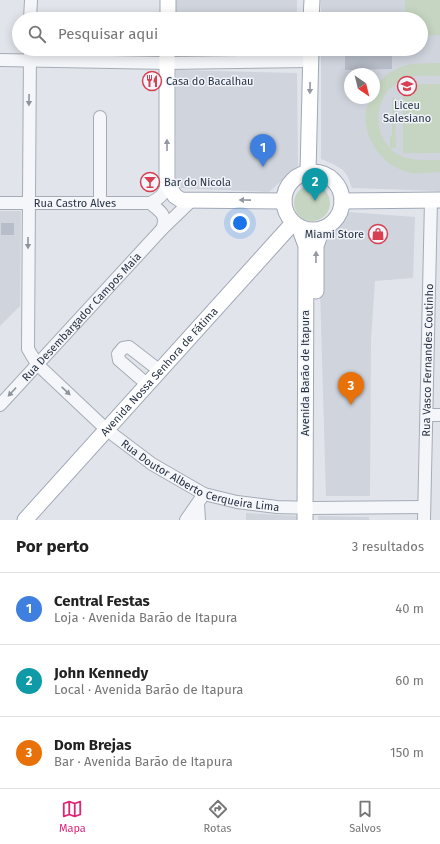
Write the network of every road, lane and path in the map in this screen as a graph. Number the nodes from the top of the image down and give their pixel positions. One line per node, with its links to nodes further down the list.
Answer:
1 (30, 0): 4 (street)
2 (168, 0): 5 (main road)
3 (312, 0): 6 (main road)
4 (30, 12)
5 (168, 12)
6 (311, 12)
7 (24, 56): 11 (street)
8 (30, 56): 22 (street, Rua Doutor Alberto Cerqueira Lima, one-way to 22)
9 (167, 56): 14 (main road, one-way to 9)
10 (311, 56): 13 (main road, one-way to 13)
11 (0, 60)
12 (100, 117): 19 (street)
13 (308, 172): 17 (main road); 18 (main road)
14 (167, 184): 16 (main road); 21 (street)
15 (436, 200): 18 (main road); 26 (street, Rua Vasco Fernandes Coutinho)
16 (191, 201): 17 (main road, one-way to 16); 24 (street)
17 (284, 201): 23 (main road, Avenida Barão de Itapura)
18 (342, 201): 25 (main road)
19 (100, 202): 21 (street, Rua Castro Alves); 22 (street, Rua Castro Alves)
20 (0, 203): 22 (street, Rua Castro Alves)
21 (150, 203): 24 (street)
22 (28, 204): 27 (street, Rua Doutor Alberto Cerqueira Lima, one-way to 27)
23 (296, 225): 25 (main road); 28 (main road, Avenida Nossa Senhora de Fátima); 36 (main road, Avenida Barão de Itapura)
24 (162, 229): 27 (street, Rua Desembargador Campos Maia)
25 (322, 229): 36 (main road, Avenida Barão de Itapura, one-way to 25)
26 (434, 310): 31 (street, Rua Vasco Fernandes Coutinho)
27 (37, 364): 30 (street, Rua Desembargador Campos Maia, one-way to 30); 33 (street, Rua Doutor Alberto Cerqueira Lima, one-way to 33)
28 (160, 371): 29 (main road, Avenida Nossa Senhora de Fátima); 29 (street)
29 (148, 385): 33 (main road, Avenida Nossa Senhora de Fátima)
30 (0, 404)
31 (427, 415): 32 (street); 35 (street, Rua Vasco Fernandes Coutinho)
32 (440, 415)
33 (107, 430): 34 (street, Rua Doutor Alberto Cerqueira Lima); 37 (main road, Avenida Nossa Senhora de Fátima)
34 (201, 499): 36 (street, Rua Doutor Alberto Cerqueira Lima); 38 (street); 39 (street)
35 (424, 508): 36 (street, Rua Doutor Alberto Cerqueira Lima); 40 (street, Rua Vasco Fernandes Coutinho)
36 (309, 514)
37 (26, 520)
38 (186, 520)
39 (199, 520)
40 (424, 520)

